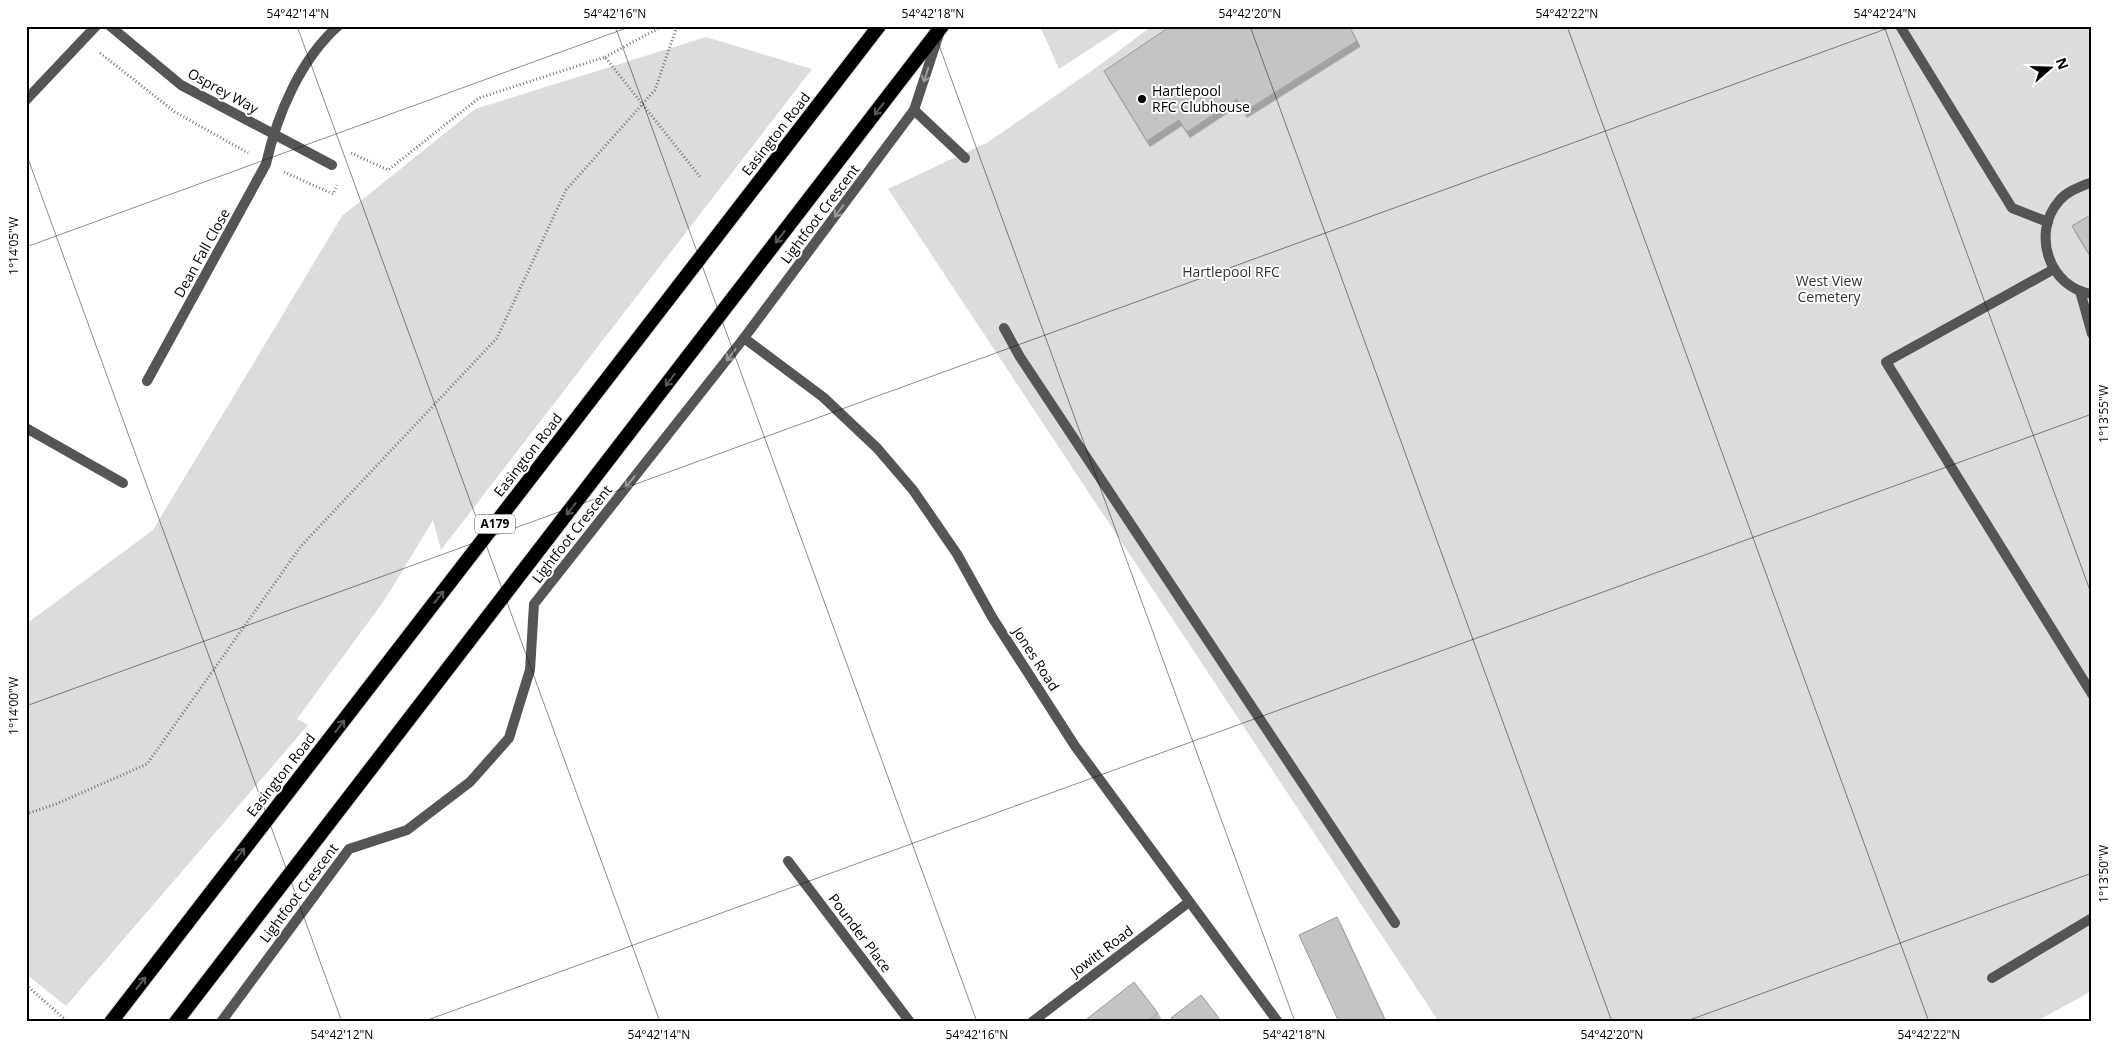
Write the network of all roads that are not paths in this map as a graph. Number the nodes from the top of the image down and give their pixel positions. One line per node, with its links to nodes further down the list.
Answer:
1 (96, 26): 7 (street)
2 (110, 26): 9 (street, Osprey Way)
3 (338, 26): 9 (street, Dean Fall Close)
4 (879, 26): 29 (highway, Easington Road / A179, one-way to 4)
5 (1900, 26): 13 (street)
6 (941, 27): 8 (street, Lightfoot Crescent, one-way to 8); 30 (highway, one-way to 30)
7 (26, 100)
8 (914, 110): 10 (street); 19 (street, Lightfoot Crescent, one-way to 19)
9 (273, 134): 11 (street, Osprey Way); 20 (street, Dean Fall Close)
10 (965, 158)
11 (332, 165)
12 (2092, 182): 13 (street)
13 (2048, 222): 14 (street)
14 (2054, 269): 15 (street); 23 (street)
15 (2080, 291): 16 (street); 18 (street)
16 (2092, 294)
17 (1004, 328): 27 (street)
18 (2092, 334)
19 (744, 338): 25 (street, Jones Road); 31 (street, Lightfoot Crescent, one-way to 31)
20 (147, 381)
21 (26, 428): 22 (street)
22 (123, 483)
23 (2092, 694)
24 (788, 861): 32 (street, Pounder Place)
25 (1188, 902): 33 (street, Jowitt Road); 34 (street, Jones Road)
26 (2092, 918): 28 (street)
27 (1395, 923)
28 (1992, 978)
29 (111, 1022)
30 (176, 1022)
31 (221, 1022)
32 (910, 1022)
33 (1032, 1022)
34 (1278, 1022)

